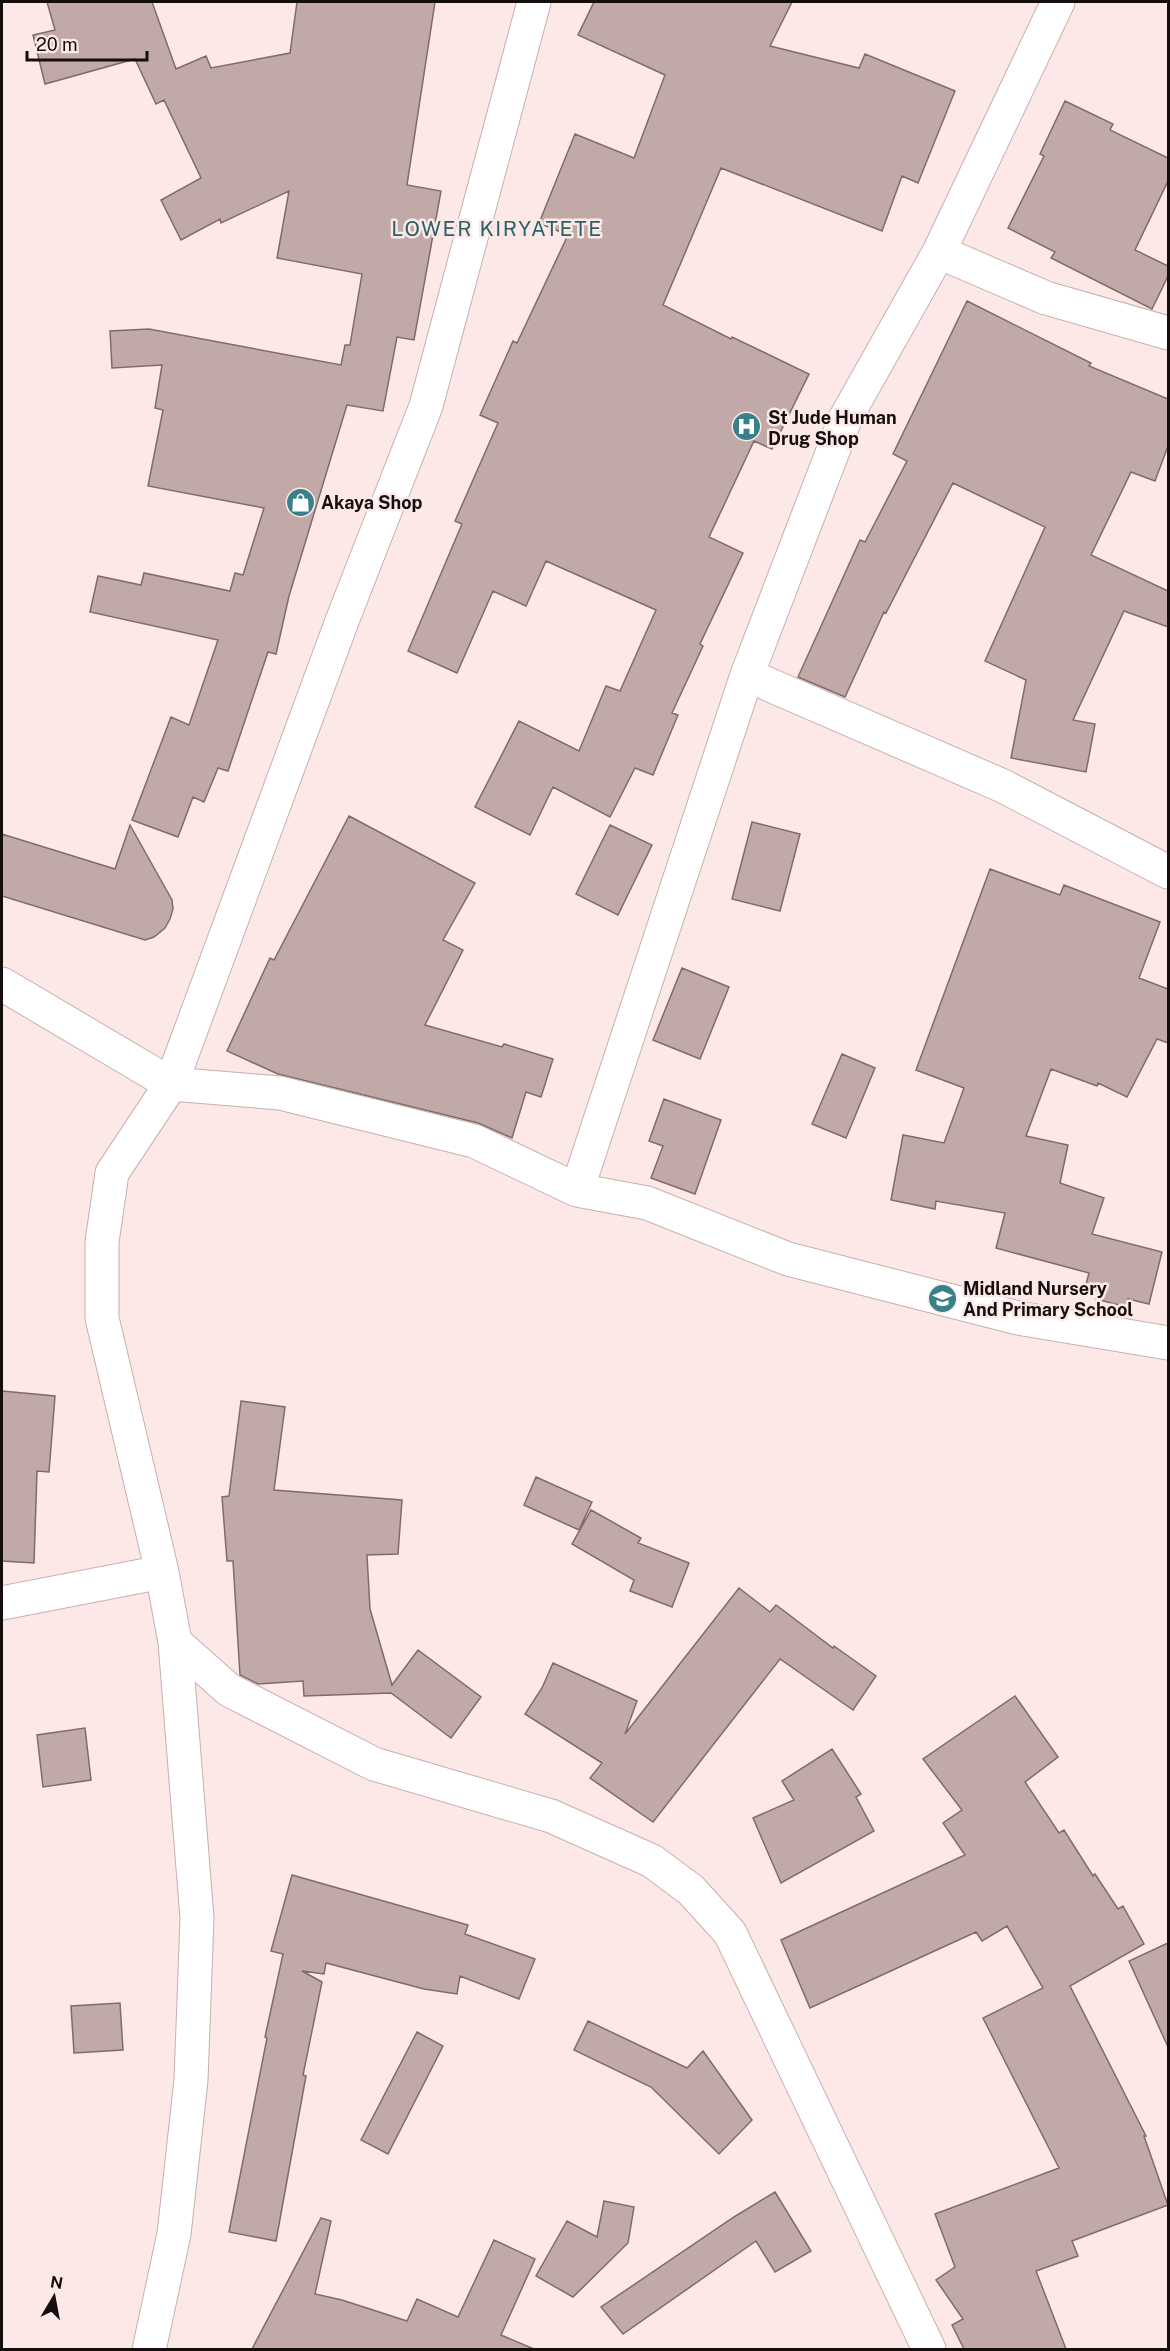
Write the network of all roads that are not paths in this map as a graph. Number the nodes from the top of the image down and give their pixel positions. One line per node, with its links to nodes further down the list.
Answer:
1 (534, 2): 8 (street)
2 (1058, 2): 3 (street)
3 (939, 252): 4 (street); 5 (street)
4 (1168, 333)
5 (747, 675): 6 (street); 9 (street)
6 (1168, 872)
7 (2, 984): 8 (street)
8 (171, 1084): 9 (street); 11 (street)
9 (577, 1190): 10 (street)
10 (1168, 1343)
11 (162, 1572): 12 (street); 13 (street)
12 (2, 1603)
13 (175, 1642): 14 (street); 15 (street)
14 (149, 2349)
15 (929, 2349)

